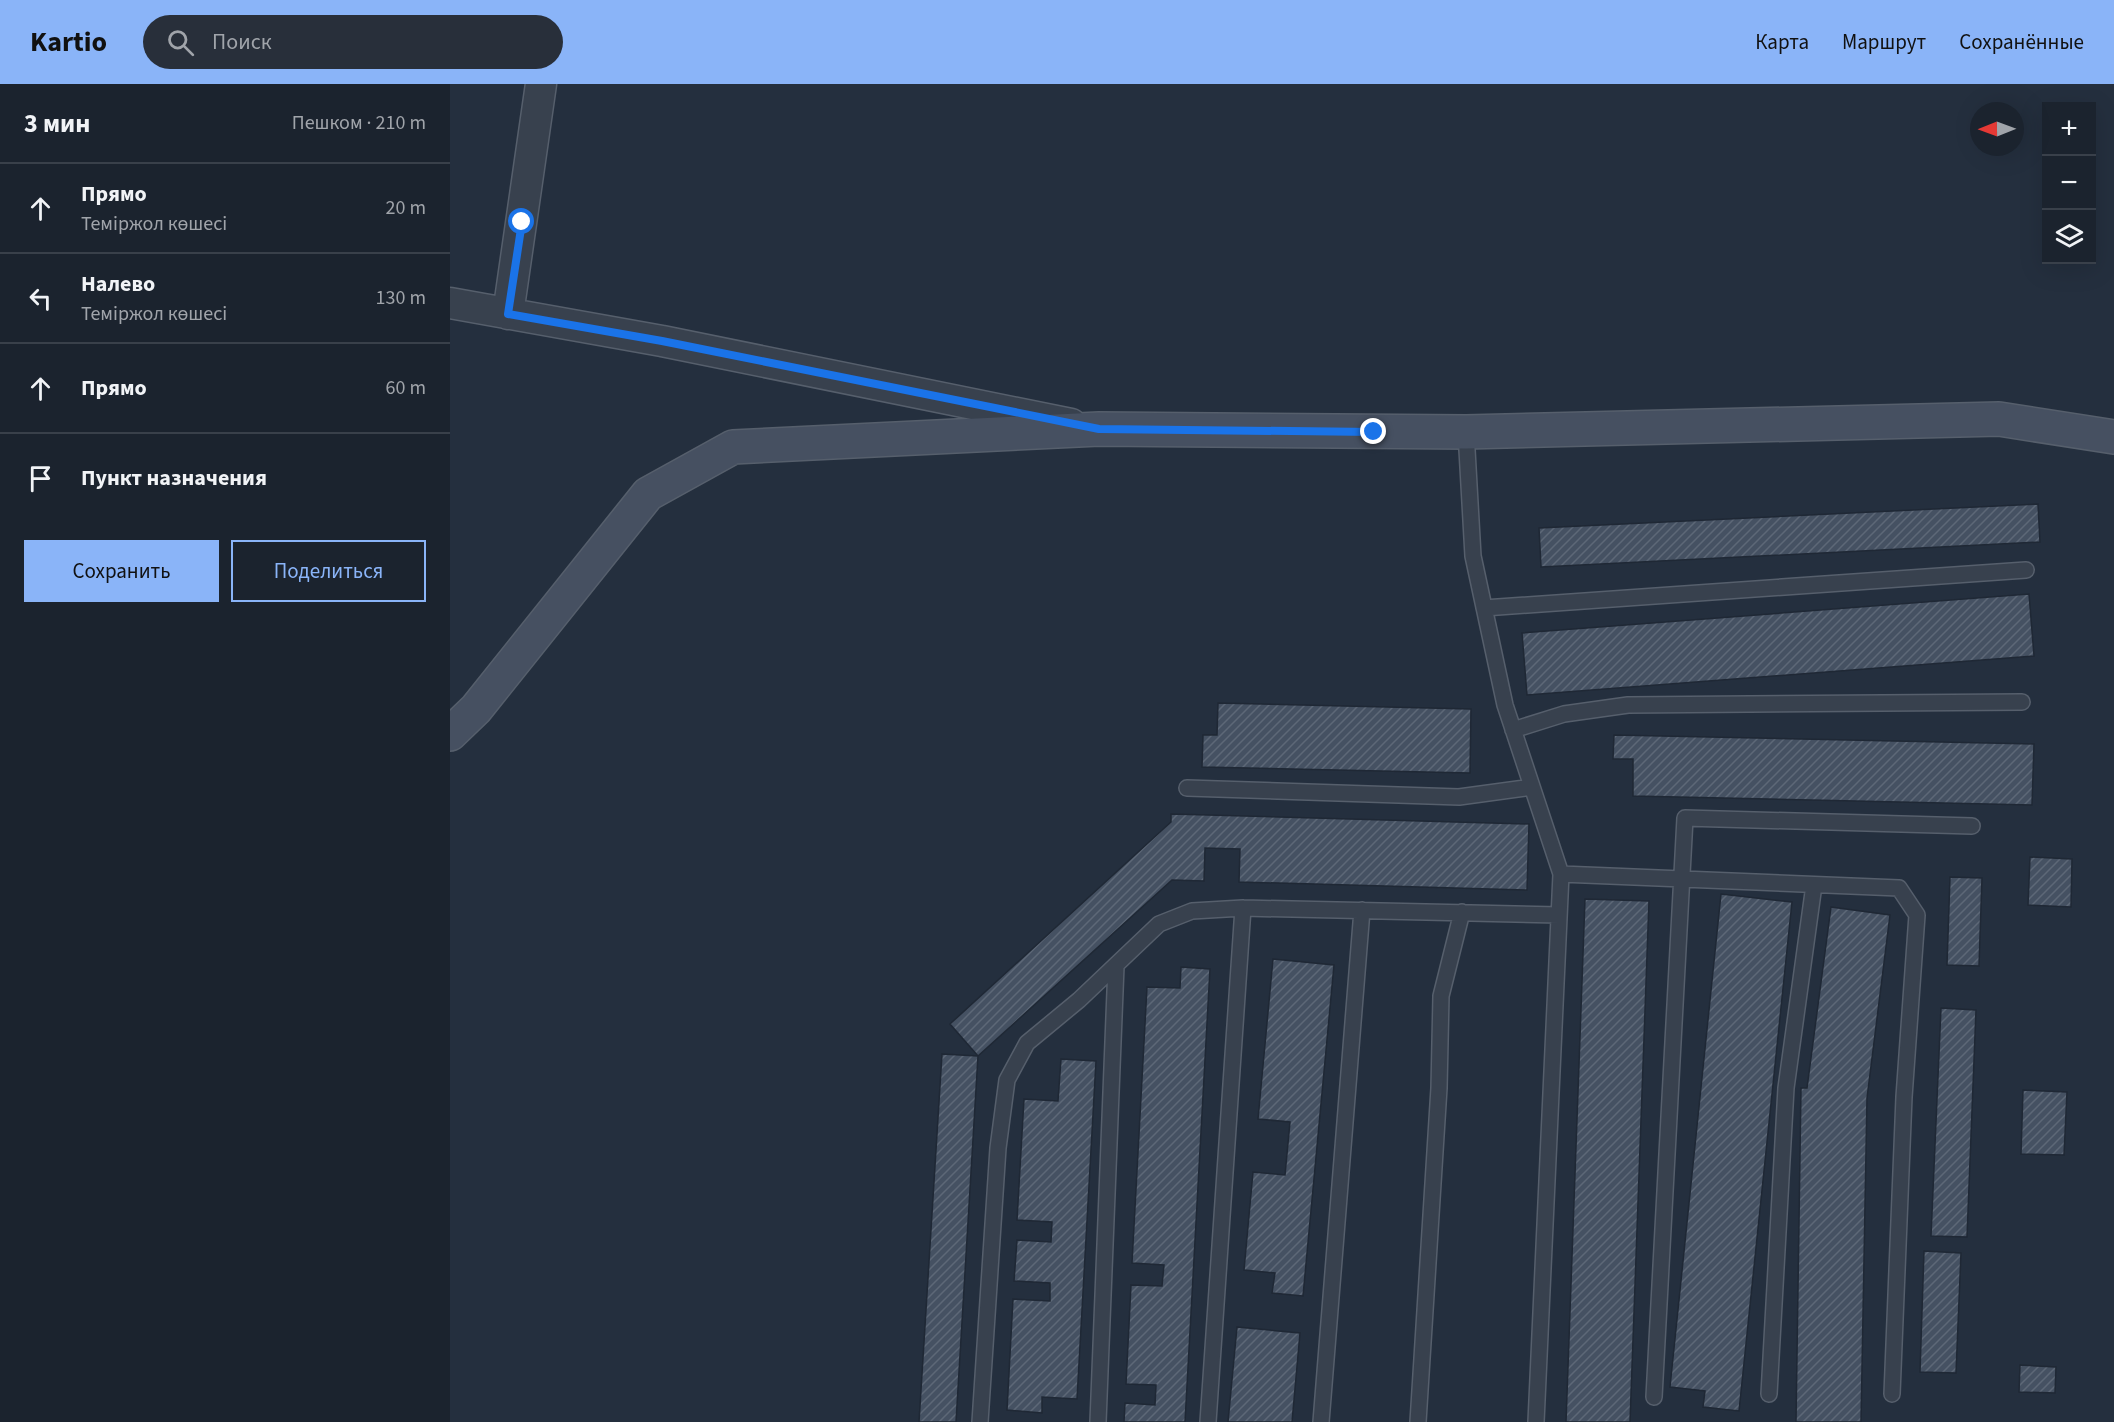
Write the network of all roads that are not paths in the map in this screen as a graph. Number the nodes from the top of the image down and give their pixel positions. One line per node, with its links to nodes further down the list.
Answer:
1 (541, 84): 3 (street)
2 (450, 303): 3 (street)
3 (508, 314): 4 (street)
4 (1099, 429): 5 (main road); 11 (main road)
5 (1466, 432): 6 (main road); 8 (lane)
6 (2114, 437)
7 (2025, 570): 8 (lane)
8 (1484, 608): 10 (lane)
9 (2022, 702): 10 (lane)
10 (1513, 730): 12 (lane)
11 (450, 734)
12 (1532, 787): 13 (lane); 15 (lane)
13 (1187, 788)
14 (1972, 826): 16 (lane)
15 (1561, 874): 16 (lane); 21 (lane)
16 (1682, 879): 17 (lane); 25 (lane)
17 (1814, 885): 23 (lane); 24 (lane)
18 (1243, 908): 19 (lane); 22 (lane); 28 (lane)
19 (1362, 910): 20 (lane); 29 (lane)
20 (1462, 912): 21 (lane); 30 (lane)
21 (1559, 915): 31 (lane)
22 (1116, 966): 26 (lane); 27 (lane)
23 (1769, 1394)
24 (1892, 1394)
25 (1654, 1397)
26 (980, 1422)
27 (1098, 1422)
28 (1208, 1422)
29 (1321, 1422)
30 (1418, 1422)
31 (1536, 1422)

